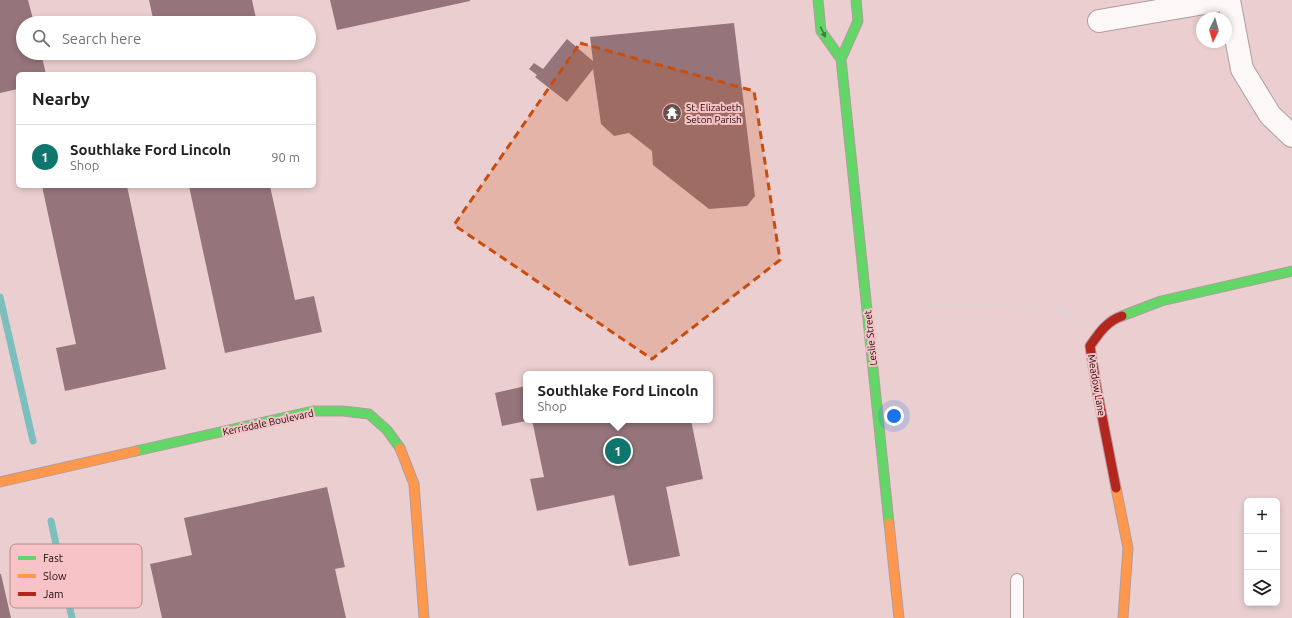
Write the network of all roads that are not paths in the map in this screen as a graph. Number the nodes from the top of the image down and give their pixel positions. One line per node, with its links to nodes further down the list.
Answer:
1 (818, 0): 6 (street, Leslie Street, one-way to 6)
2 (856, 0): 6 (street)
3 (1222, 0): 5 (street)
4 (1230, 0): 7 (street)
5 (1099, 21)
6 (841, 59): 12 (street, Leslie Street)
7 (1292, 136)
8 (1292, 271): 14 (street, Meadow Lane)
9 (0, 482): 11 (street, Kerrisdale Boulevard)
10 (1017, 580): 13 (lane)
11 (424, 618)
12 (899, 618)
13 (1018, 618)
14 (1123, 618)

